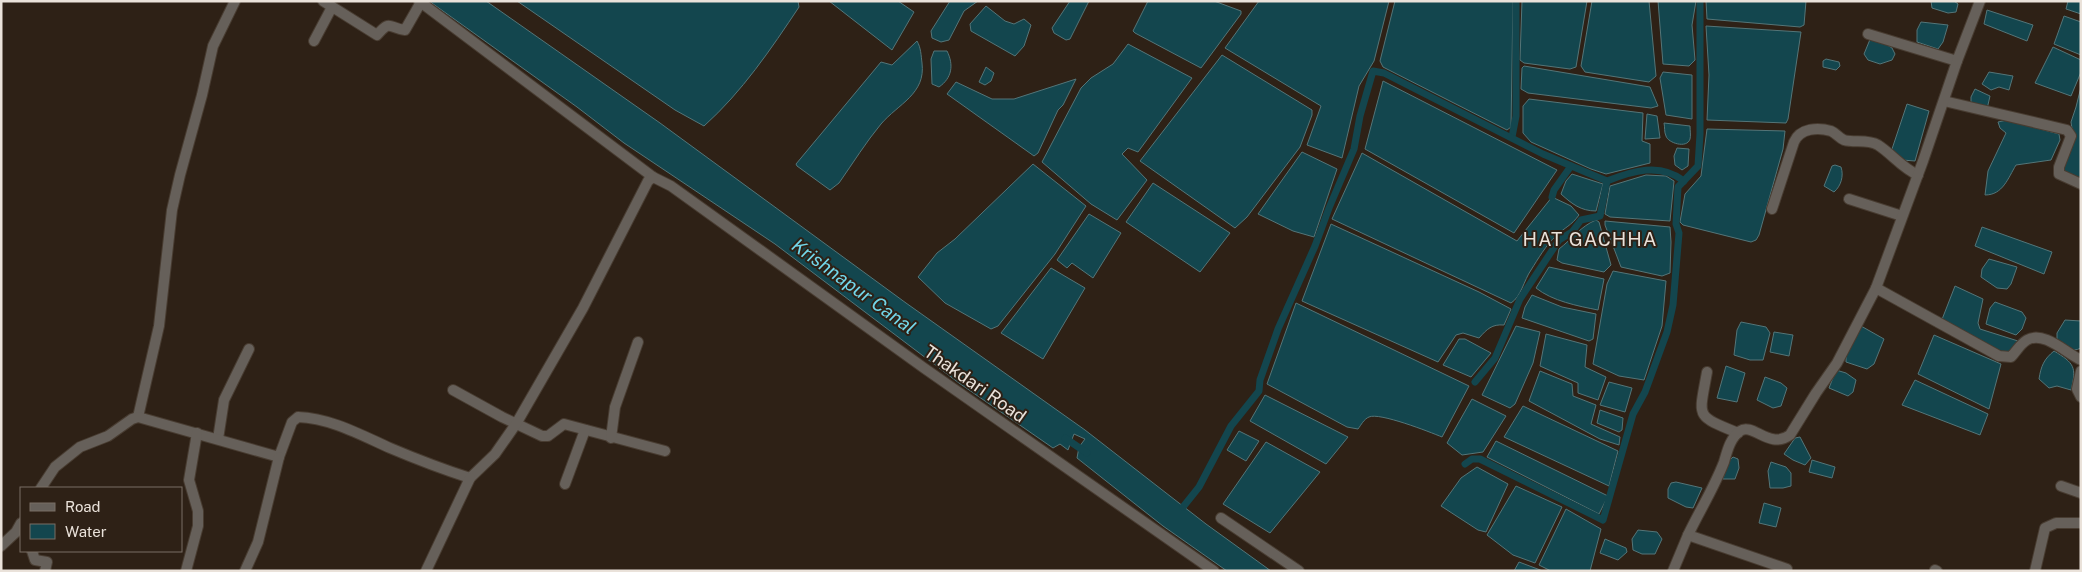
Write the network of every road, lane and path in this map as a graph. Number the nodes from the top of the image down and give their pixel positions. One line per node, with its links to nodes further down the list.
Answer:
1 (234, 1): 24 (street)
2 (323, 1): 5 (street)
3 (1980, 1): 8 (street)
4 (420, 2): 5 (street); 11 (street, Thakdari Road)
5 (332, 7): 7 (street)
6 (1868, 34): 8 (street)
7 (314, 41)
8 (1957, 62): 9 (street)
9 (1944, 101): 10 (street); 12 (street)
10 (1918, 175): 14 (street); 15 (street)
11 (652, 177): 25 (street); 49 (street, Thakdari Road)
12 (2081, 184)
13 (1849, 198): 15 (street)
14 (1772, 209)
15 (1902, 216): 16 (street)
16 (1876, 288): 19 (street); 28 (street)
17 (638, 342): 29 (street)
18 (249, 350): 30 (street)
19 (2081, 360)
20 (2081, 371): 23 (street)
21 (1707, 372): 28 (street)
22 (453, 390): 25 (street)
23 (2081, 397)
24 (138, 417): 27 (street); 36 (street)
25 (516, 424): 26 (street); 33 (street)
26 (585, 430): 29 (street); 34 (street)
27 (197, 433): 30 (street); 46 (street)
28 (1738, 433): 41 (street)
29 (611, 438): 31 (street)
30 (218, 439): 32 (street)
31 (665, 451)
32 (279, 457): 33 (street); 47 (street)
33 (470, 478): 48 (street)
34 (565, 484)
35 (2061, 486): 37 (street)
36 (42, 487)
37 (2081, 493)
38 (1221, 518): 50 (street)
39 (2081, 523): 52 (street)
40 (19, 531): 42 (street)
41 (1688, 535): 44 (street); 51 (street)
42 (1, 546)
43 (32, 552): 45 (street)
44 (1787, 569)
45 (46, 571)
46 (186, 571)
47 (245, 571)
48 (426, 571)
49 (1214, 571)
50 (1299, 571)
51 (1673, 571)
52 (2035, 571)

